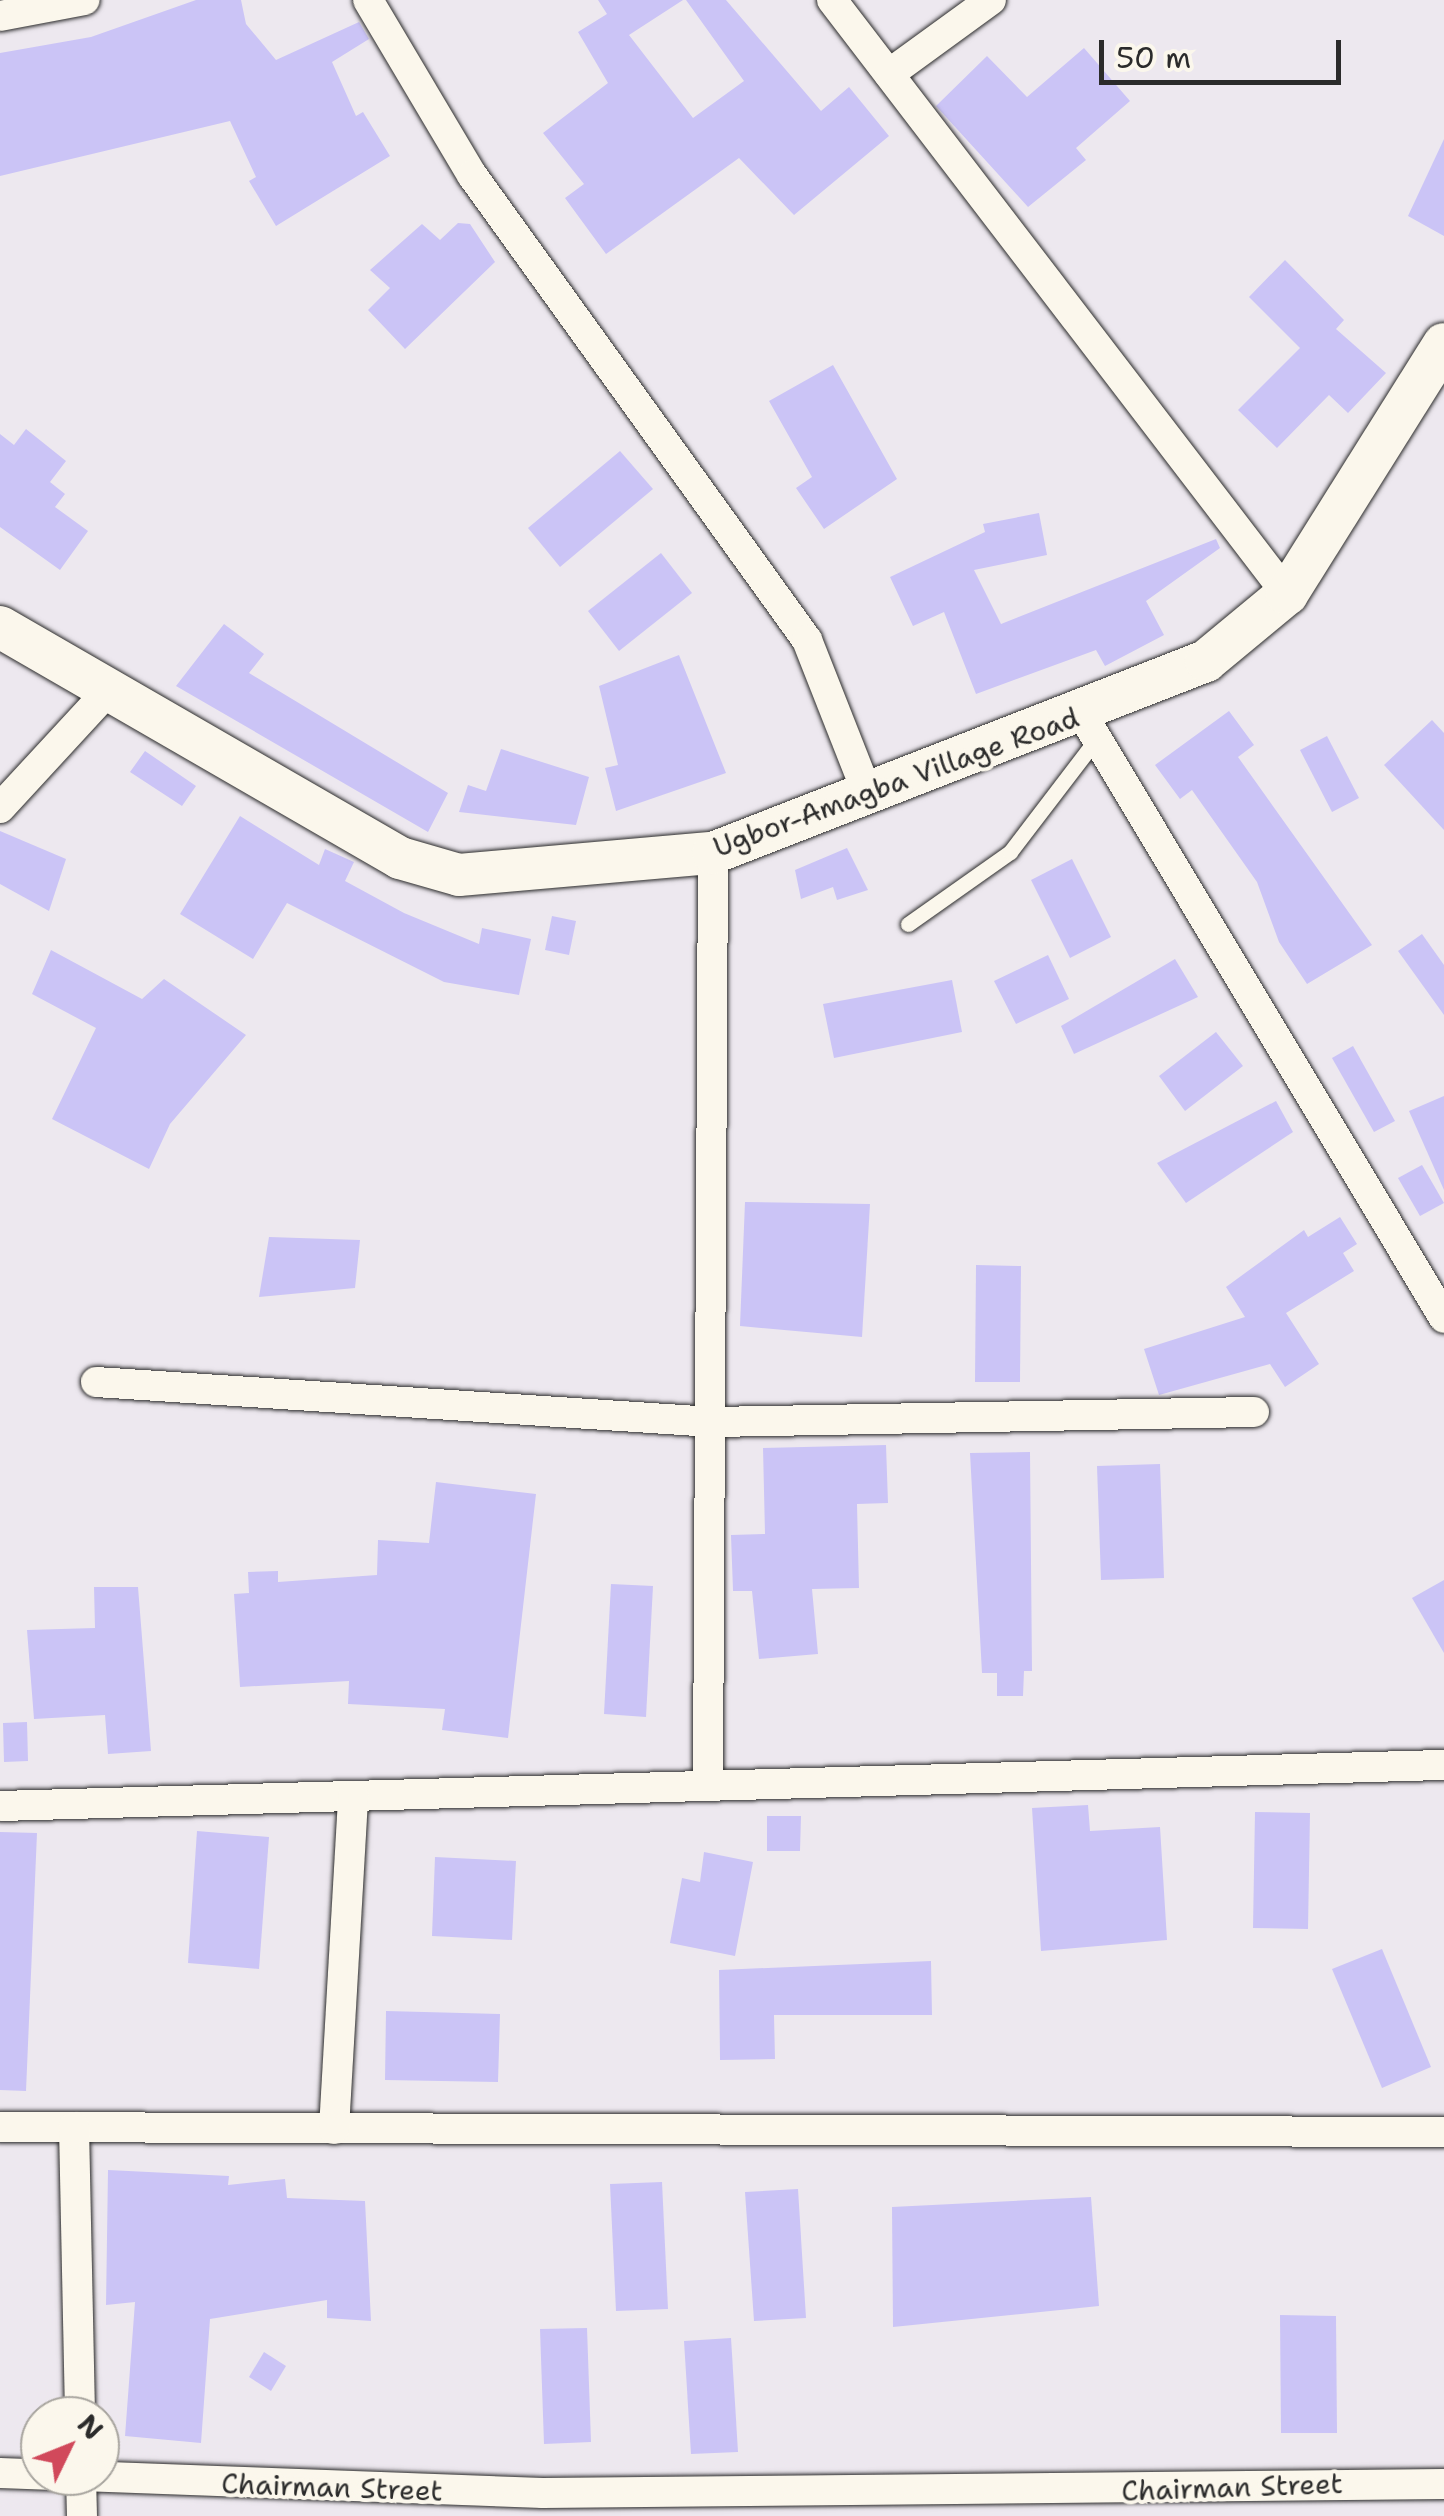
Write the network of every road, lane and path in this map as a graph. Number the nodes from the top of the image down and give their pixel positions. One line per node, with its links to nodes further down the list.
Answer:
1 (86, 0): 5 (street)
2 (368, 0): 12 (street)
3 (832, 0): 6 (street)
4 (991, 0): 6 (street)
5 (0, 16)
6 (889, 74): 8 (street)
7 (1443, 349): 8 (street, Ugbor-Amagba Village Road)
8 (1287, 594): 11 (street, Ugbor-Amagba Village Road)
9 (0, 627): 10 (street, Ugbor-Amagba Village Road)
10 (109, 690): 13 (street); 14 (street, Ugbor-Amagba Village Road)
11 (1088, 728): 12 (street, Ugbor-Amagba Village Road); 15 (lane); 16 (street)
12 (869, 797): 14 (street, Ugbor-Amagba Village Road)
13 (0, 808)
14 (713, 853): 19 (street)
15 (908, 924)
16 (1444, 1318)
17 (96, 1382): 19 (street)
18 (1254, 1412): 19 (street)
19 (713, 1422): 21 (street)
20 (1444, 1765): 21 (street)
21 (708, 1779): 22 (street)
22 (353, 1797): 23 (street); 26 (street)
23 (0, 1806)
24 (0, 2127): 25 (street)
25 (74, 2127): 26 (street); 28 (street)
26 (334, 2129): 27 (street)
27 (1444, 2132)
28 (80, 2396)
29 (120, 2479): 30 (street, Chairman Street)
30 (1444, 2484)

